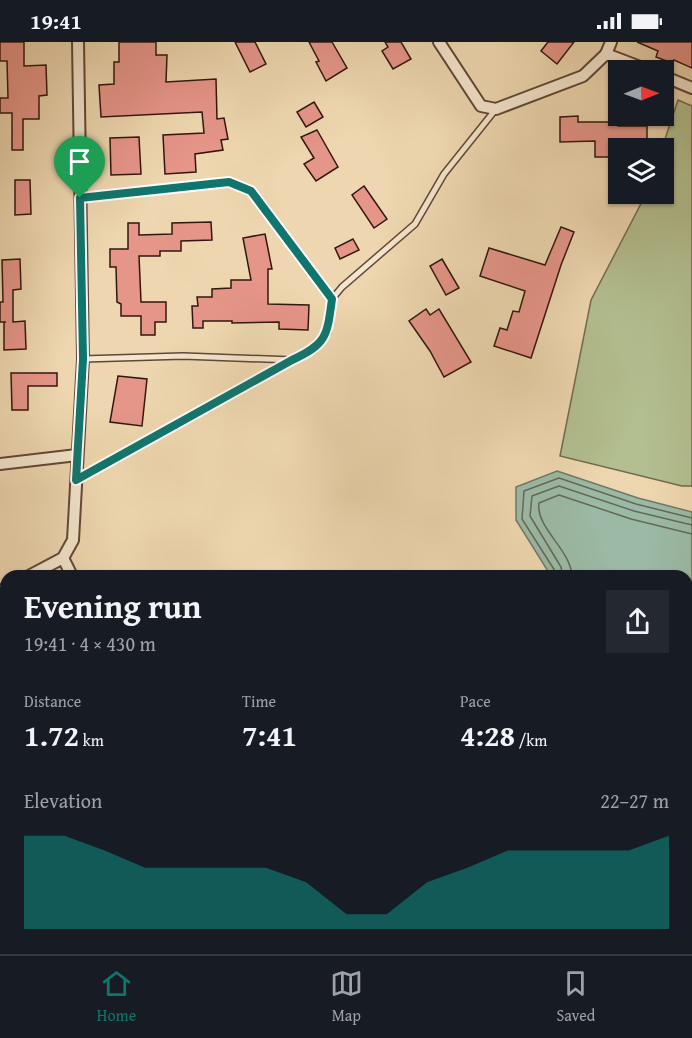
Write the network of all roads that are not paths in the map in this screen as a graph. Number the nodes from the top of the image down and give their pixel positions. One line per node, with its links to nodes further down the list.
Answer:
1 (78, 42): 9 (street)
2 (439, 42): 8 (street)
3 (610, 42): 4 (street)
4 (606, 54): 5 (street); 8 (street)
5 (622, 60)
6 (674, 81): 7 (street)
7 (692, 88)
8 (496, 109): 10 (lane)
9 (80, 198): 10 (lane); 11 (street)
10 (332, 299): 12 (lane)
11 (83, 359): 12 (lane); 13 (street)
12 (292, 360): 15 (lane)
13 (77, 454): 14 (street); 15 (street)
14 (0, 464)
15 (76, 480): 16 (street)
16 (63, 558): 17 (street); 18 (street)
17 (40, 570)
18 (69, 570)

